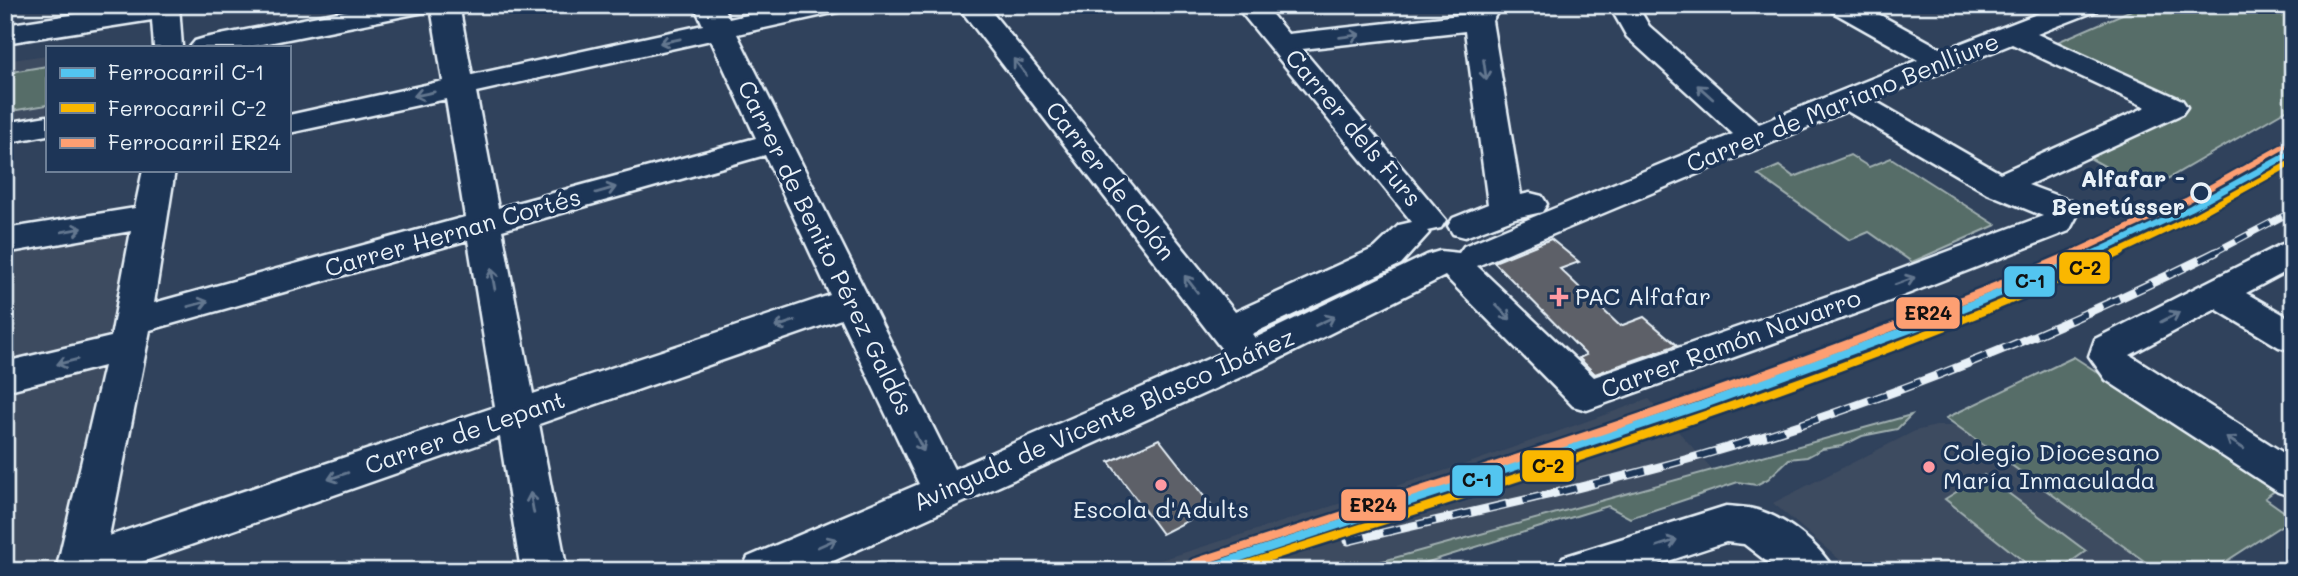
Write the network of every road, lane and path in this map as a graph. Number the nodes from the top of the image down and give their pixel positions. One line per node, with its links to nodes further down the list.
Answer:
1 (419, 5): 16 (street)
2 (444, 5): 18 (street)
3 (832, 5): 11 (street)
4 (971, 5): 37 (street, Carrer de Colón, one-way to 4)
5 (1249, 5): 14 (street, Carrer dels Furs)
6 (1623, 5): 23 (street, one-way to 6)
7 (1840, 5): 17 (street)
8 (2087, 5): 12 (street, Carrer de Mariano Benlliure)
9 (165, 7): 13 (street); 15 (street)
10 (1478, 13): 14 (street, one-way to 10); 28 (street, one-way to 28)
11 (714, 18): 18 (street, one-way to 18); 24 (street, Carrer de Benito Pérez Galdós)
12 (2013, 19): 17 (street, Carrer de Mariano Benlliure); 27 (street)
13 (5, 34)
14 (1282, 43): 31 (street, Carrer dels Furs)
15 (168, 46)
16 (210, 46)
17 (1941, 61): 19 (street, Carrer de Mariano Benlliure)
18 (460, 86): 20 (street, one-way to 20); 30 (street)
19 (1849, 99): 23 (street, Carrer de Mariano Benlliure); 27 (street)
20 (290, 124)
21 (46, 126): 22 (street)
22 (5, 133)
23 (1756, 138): 26 (street, Carrer de Mariano Benlliure)
24 (773, 143): 30 (street, Carrer Hernan Cortés, one-way to 24); 36 (street, Carrer de Benito Pérez Galdós)
25 (159, 172): 29 (street)
26 (1638, 184): 28 (street, Carrer de Mariano Benlliure); 33 (street, Carrer de Mariano Benlliure)
27 (1999, 186): 33 (street, Carrer Ramón Navarro, one-way to 27)
28 (1506, 209): 33 (street, Carrer de Mariano Benlliure)
29 (151, 216): 32 (street, one-way to 29); 38 (street)
30 (484, 225): 38 (street, Carrer Hernan Cortés, one-way to 30); 42 (street, one-way to 30)
31 (1420, 227): 33 (street); 37 (street, Avinguda de Vicente Blasco Ibáñez)
32 (5, 241)
33 (1459, 251): 40 (street, Avinguda de Vicente Blasco Ibáñez, one-way to 33)
34 (2293, 253): 35 (street)
35 (2216, 293): 39 (street); 43 (street, one-way to 35)
36 (850, 302): 42 (street, Carrer de Lepant, one-way to 42); 44 (street, Carrer de Benito Pérez Galdós, one-way to 44)
37 (1221, 322): 40 (street, Carrer de Colón)
38 (130, 334): 41 (street, Carrer Hernan Cortés, one-way to 41); 45 (street)
39 (2293, 337)
40 (1249, 357): 44 (street, Avinguda de Vicente Blasco Ibáñez)
41 (5, 377)
42 (517, 415): 45 (street, Carrer de Lepant, one-way to 45); 46 (street, one-way to 42)
43 (2293, 480)
44 (943, 490): 47 (street, Avinguda de Vicente Blasco Ibáñez, one-way to 44)
45 (80, 567)
46 (544, 571)
47 (764, 571)
48 (1578, 571): 49 (street, one-way to 49)
49 (1811, 571)

